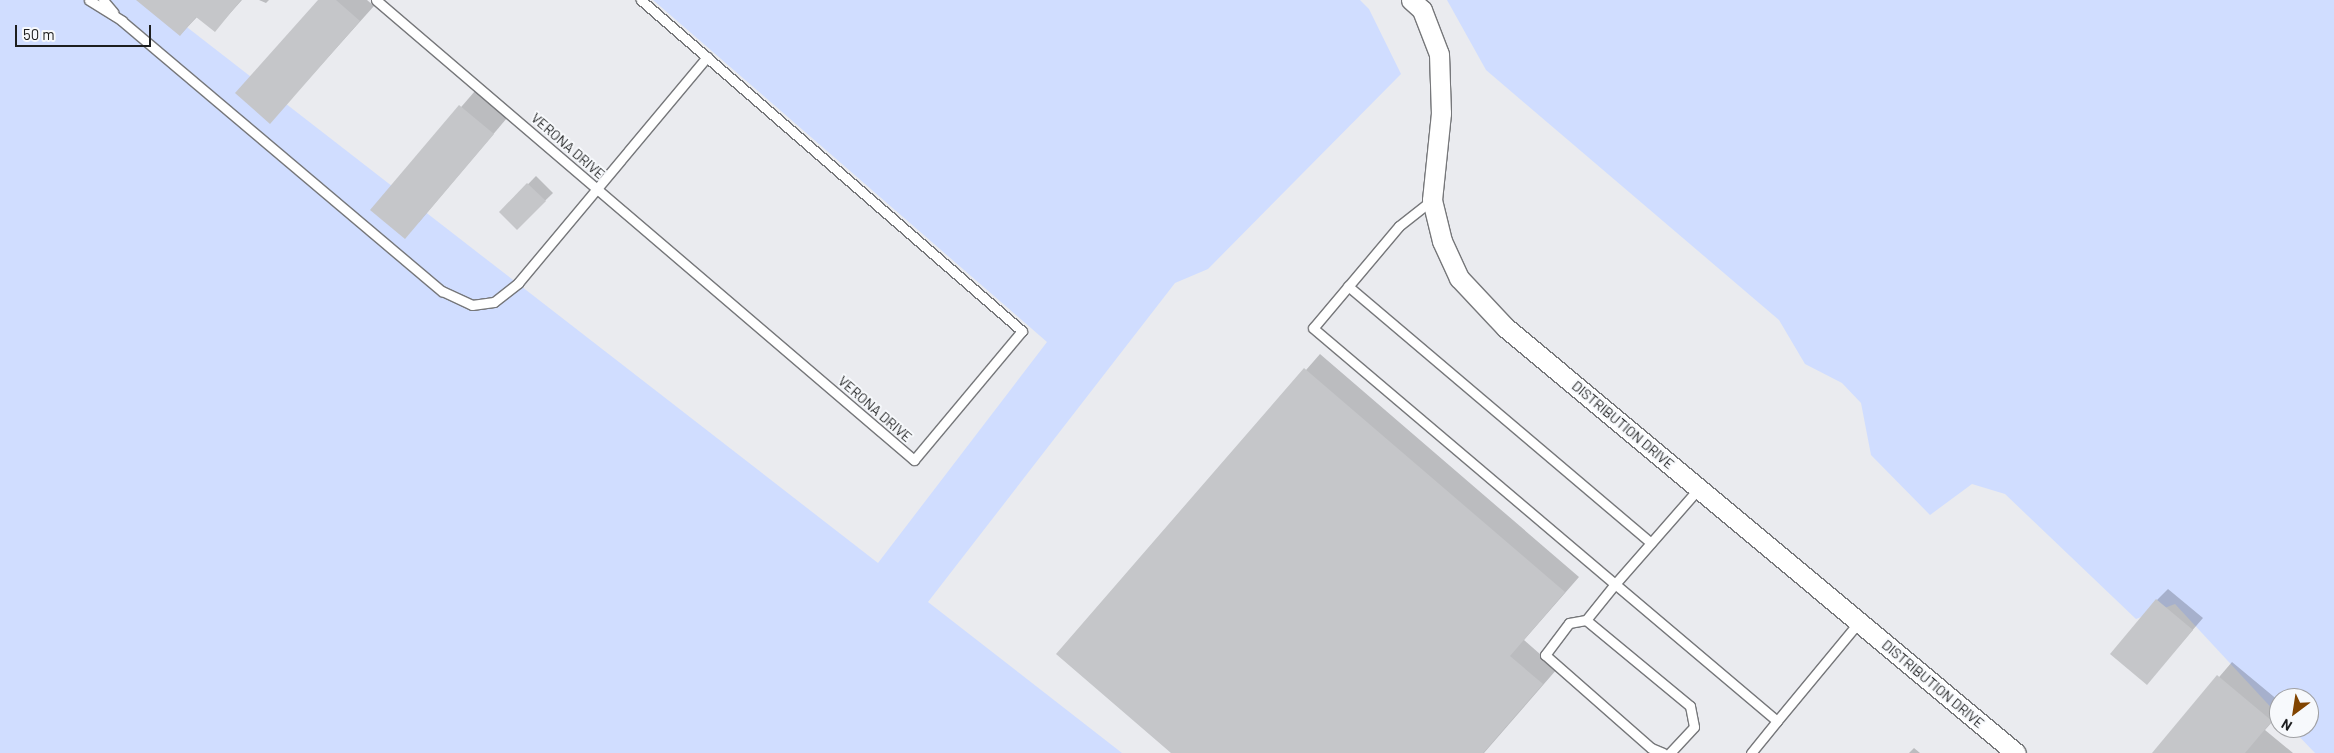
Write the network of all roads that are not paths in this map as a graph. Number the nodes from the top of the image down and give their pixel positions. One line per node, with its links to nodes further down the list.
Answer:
1 (89, 0): 6 (lane)
2 (103, 0): 6 (lane)
3 (376, 0): 8 (lane, VERONA DRIVE)
4 (641, 0): 7 (lane, VERONA DRIVE)
5 (1411, 0): 9 (street, DISTRIBUTION DRIVE)
6 (122, 21): 8 (lane)
7 (707, 57): 8 (lane); 8 (lane, VERONA DRIVE)
8 (597, 189)
9 (1432, 200): 10 (lane); 11 (street, DISTRIBUTION DRIVE)
10 (1348, 286): 12 (lane); 13 (lane)
11 (1699, 488): 12 (lane); 15 (street, DISTRIBUTION DRIVE)
12 (1651, 543): 13 (lane)
13 (1616, 584): 14 (lane); 16 (lane)
14 (1586, 620): 17 (lane); 18 (lane)
15 (1859, 622): 16 (lane); 20 (street, DISTRIBUTION DRIVE)
16 (1777, 720): 19 (lane)
17 (1663, 753)
18 (1670, 753)
19 (1751, 753)
20 (2016, 753)

